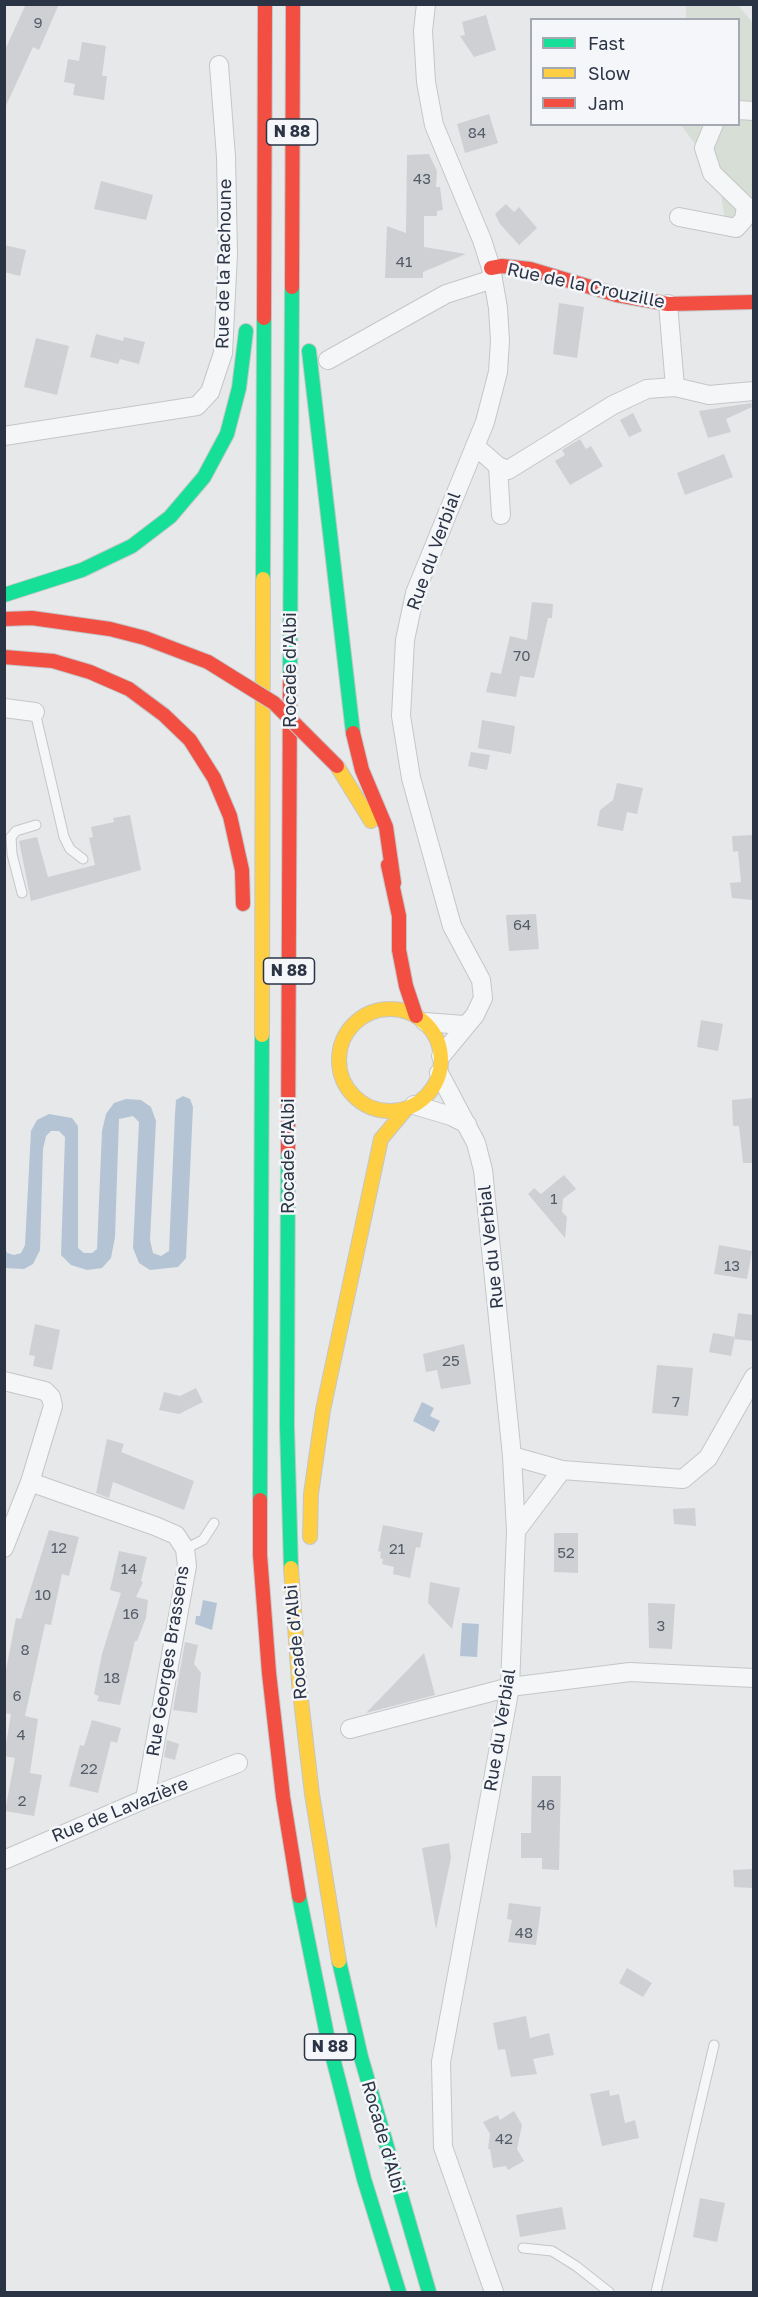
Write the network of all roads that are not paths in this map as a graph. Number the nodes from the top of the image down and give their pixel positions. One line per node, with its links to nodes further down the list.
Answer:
1 (265, 4): 7 (main road, Rocade d'Albi / N 88)
2 (293, 4): 8 (main road, Rocade d'Albi / N 88)
3 (426, 4): 9 (street, Rue du Verbial)
4 (219, 65): 19 (street, Rue de la Rachoune)
5 (713, 126): 6 (street)
6 (679, 217)
7 (265, 230): 10 (main road); 56 (main road, Rocade d'Albi / N 88)
8 (291, 260): 12 (main road); 59 (main road, Rocade d'Albi / N 88)
9 (492, 274): 13 (main road, Rue de la Crouzille); 16 (street); 20 (street, Rue du Verbial)
10 (250, 295)
11 (753, 302): 13 (main road, Rue de la Crouzille)
12 (306, 304)
13 (668, 304): 17 (street)
14 (248, 315): 23 (main road)
15 (308, 340): 33 (main road)
16 (328, 360)
17 (675, 387): 18 (street); 21 (street)
18 (753, 391)
19 (4, 436)
20 (475, 446): 21 (street); 41 (street, Rue du Verbial)
21 (498, 466): 22 (street)
22 (501, 514)
23 (4, 595)
24 (4, 619): 25 (main road)
25 (69, 625): 26 (main road); 33 (main road, bridge)
26 (17, 633)
27 (4, 657): 35 (main road)
28 (4, 708): 29 (street)
29 (35, 712): 32 (lane)
30 (36, 825): 31 (lane)
31 (8, 855): 34 (lane)
32 (83, 859)
33 (393, 883): 36 (main road)
34 (22, 893)
35 (244, 916)
36 (399, 950): 37 (main road); 40 (main road)
37 (389, 976)
38 (382, 992): 39 (main road)
39 (363, 1016): 40 (main road); 43 (main road)
40 (420, 1019): 41 (street); 42 (main road)
41 (464, 1025): 42 (street, Rue du Verbial)
42 (440, 1064): 43 (main road); 44 (street, Rue du Verbial)
43 (410, 1107): 44 (street); 55 (main road)
44 (467, 1124): 48 (street, Rue du Verbial)
45 (247, 1281): 56 (main road)
46 (753, 1377): 49 (street)
47 (4, 1382): 50 (street)
48 (512, 1456): 49 (street); 52 (street, Rue du Verbial)
49 (562, 1470): 52 (street)
50 (30, 1482): 53 (street); 54 (street, Rue Georges Brassens)
51 (214, 1523): 54 (lane)
52 (516, 1531): 60 (street, Rue du Verbial)
53 (4, 1548)
54 (185, 1549): 63 (street, Rue Georges Brassens)
55 (309, 1550)
56 (260, 1556): 67 (main road, Rocade d'Albi / N 88)
57 (309, 1630): 59 (main road)
58 (753, 1678): 60 (street)
59 (299, 1683): 68 (main road, Rocade d'Albi / N 88)
60 (510, 1687): 61 (street); 69 (street, Rue du Verbial)
61 (350, 1729)
62 (238, 1763): 63 (street, Rue de Lavazière)
63 (145, 1798): 64 (street, Rue de Lavazière)
64 (4, 1860)
65 (714, 2045): 71 (lane)
66 (522, 2248): 70 (lane)
67 (399, 2292)
68 (429, 2292)
69 (494, 2292)
70 (609, 2292)
71 (656, 2292)

